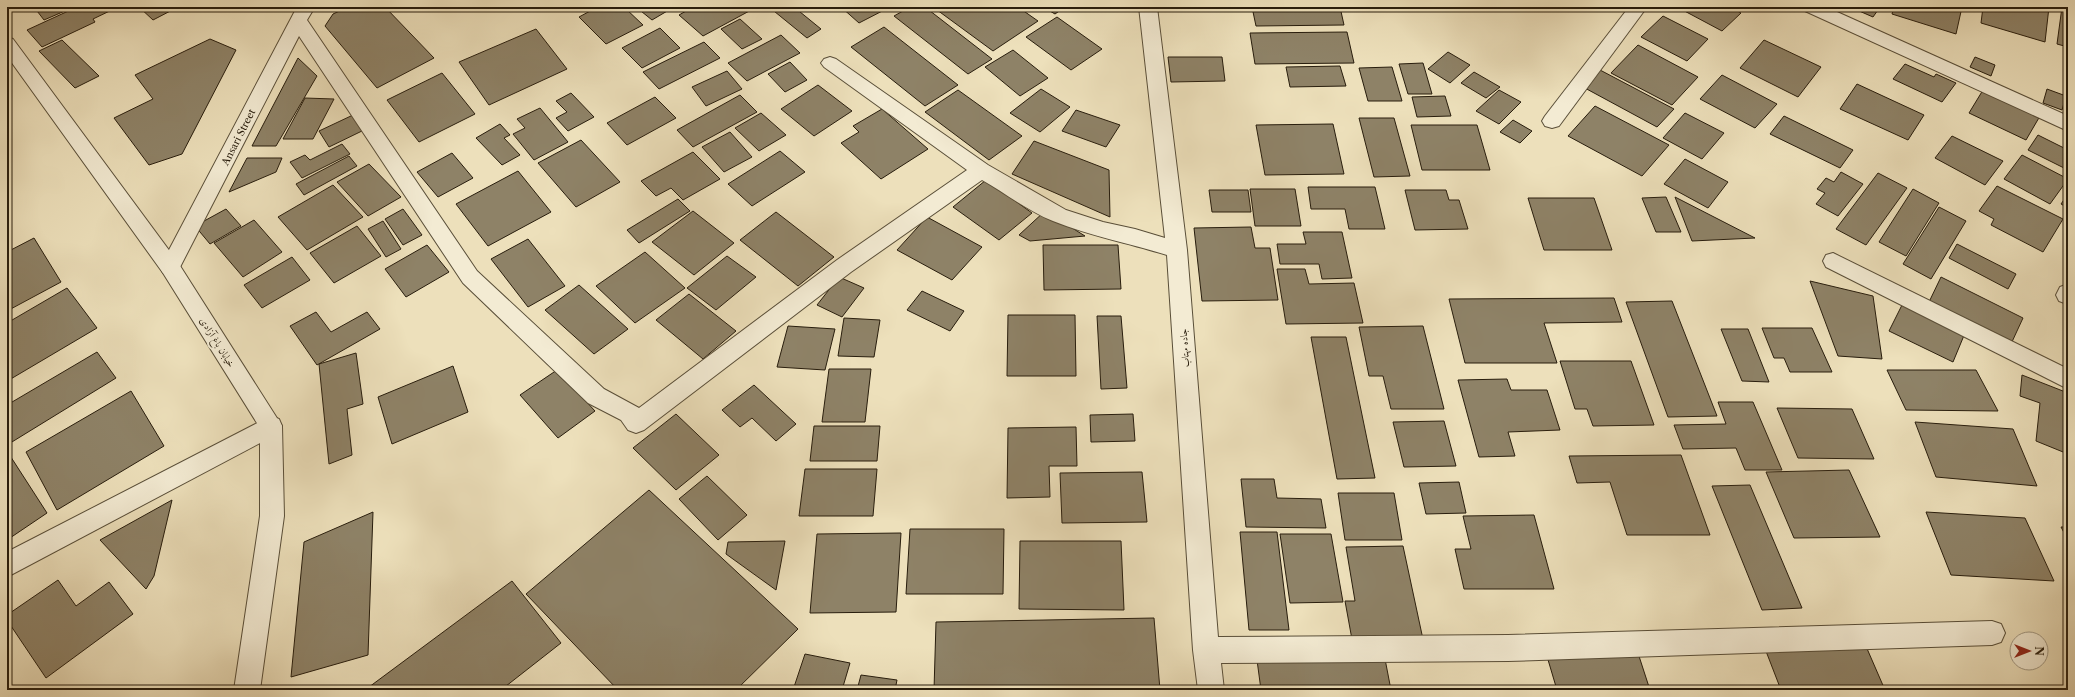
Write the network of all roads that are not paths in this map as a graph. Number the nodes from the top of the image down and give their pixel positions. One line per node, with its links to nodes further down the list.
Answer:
1 (1148, 7): 10 (street, جاده مهتاب)
2 (1638, 7): 7 (street)
3 (1811, 7): 8 (street)
4 (302, 14): 9 (street); 12 (street, Ansari Street)
5 (7, 43): 12 (street, خیابان باغ آزادی)
6 (830, 63): 9 (street)
7 (1552, 121)
8 (2068, 124)
9 (981, 170): 10 (street)
10 (1177, 250): 17 (street, جاده مهتاب)
11 (1833, 262): 13 (street)
12 (170, 267): 14 (street, خیابان باغ آزادی)
13 (2068, 380)
14 (271, 426): 15 (street); 18 (street)
15 (7, 564)
16 (1992, 633): 17 (street)
17 (1206, 650): 19 (street, جاده مهتاب)
18 (247, 690)
19 (1211, 690)

